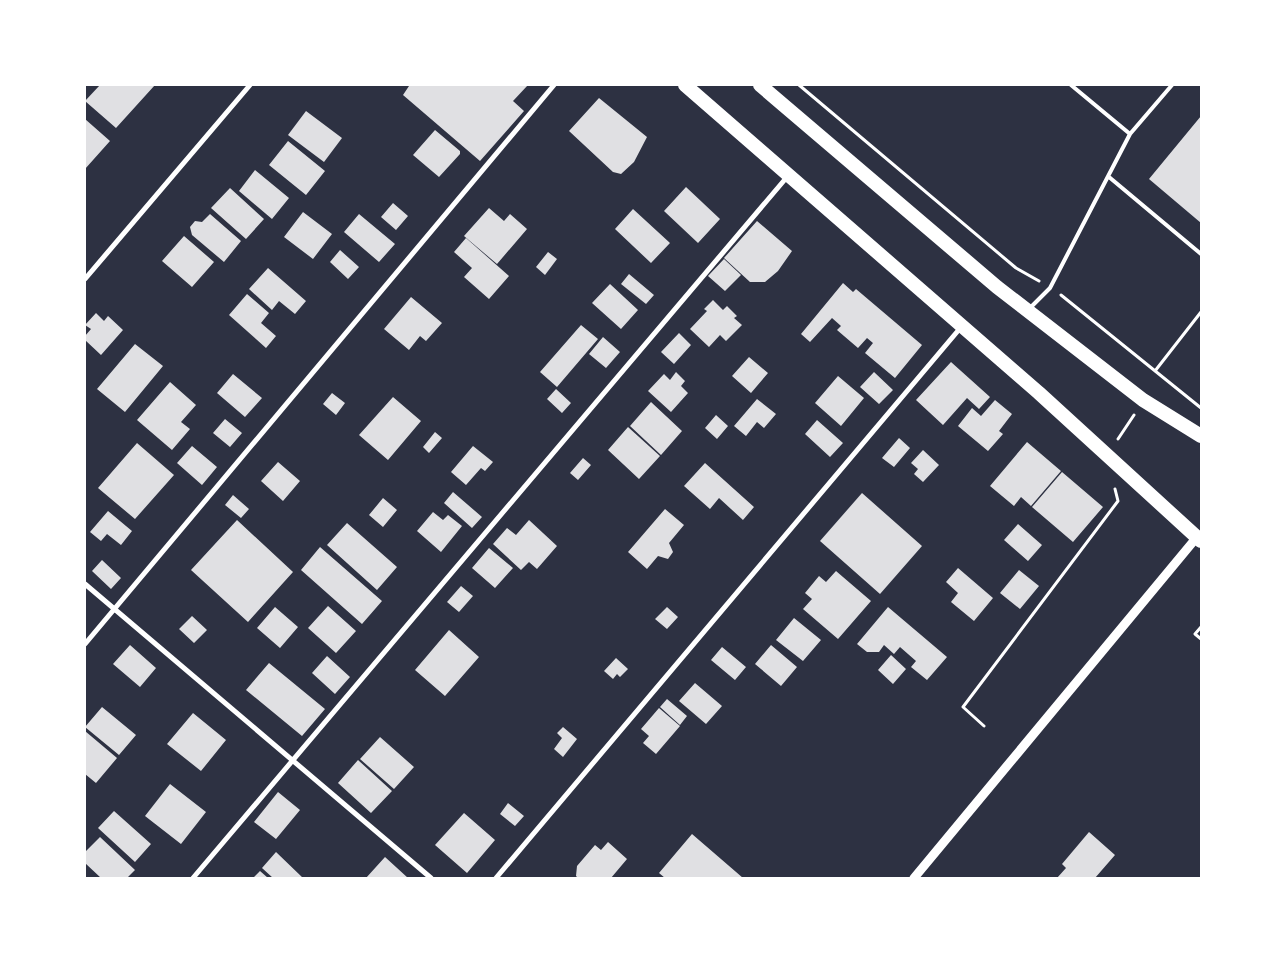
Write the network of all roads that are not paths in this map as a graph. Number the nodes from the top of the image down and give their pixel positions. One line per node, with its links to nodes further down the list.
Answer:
1 (250, 85): 11 (street)
2 (554, 85): 17 (street)
3 (685, 85): 8 (highway)
4 (760, 85): 12 (highway)
5 (1071, 85): 7 (lane)
6 (1172, 85): 7 (lane)
7 (1130, 134): 9 (lane)
8 (789, 175): 13 (highway); 19 (street)
9 (1109, 177): 10 (lane); 12 (lane)
10 (1201, 254)
11 (85, 280)
12 (1027, 311): 14 (highway)
13 (962, 326): 15 (highway); 22 (street)
14 (1201, 436)
15 (1199, 539): 23 (street)
16 (85, 584): 17 (street)
17 (115, 608): 18 (street); 19 (street)
18 (85, 644)
19 (292, 761): 20 (street); 21 (street)
20 (193, 878)
21 (430, 878)
22 (496, 878)
23 (914, 878)

